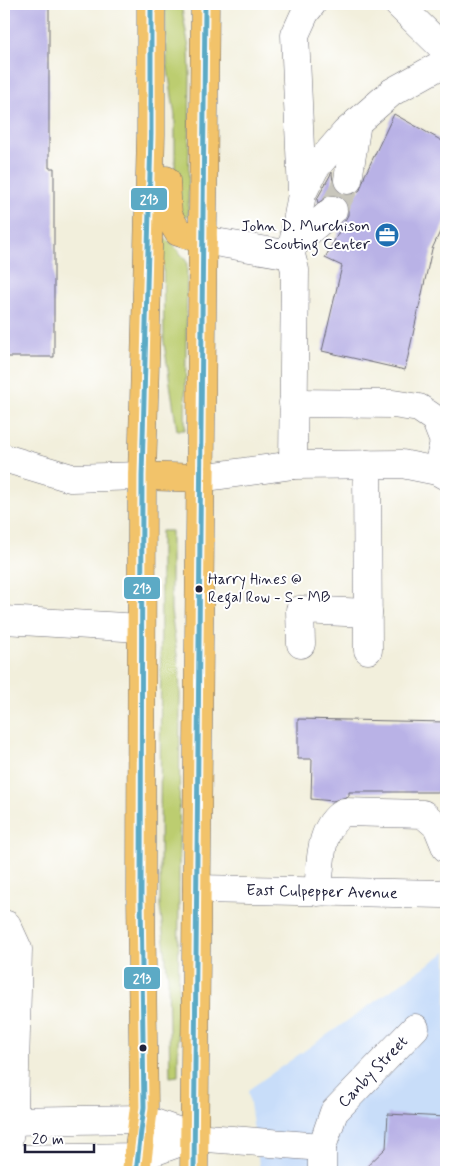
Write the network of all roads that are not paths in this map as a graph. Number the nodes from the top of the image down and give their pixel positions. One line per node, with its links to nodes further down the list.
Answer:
1 (151, 4): 10 (main road)
2 (205, 4): 6 (main road)
3 (213, 4): 6 (main road)
4 (312, 4): 12 (street)
5 (398, 4): 7 (street)
6 (204, 38): 14 (main road)
7 (446, 51)
8 (446, 62): 9 (street)
9 (357, 122): 11 (street); 12 (street)
10 (151, 135): 14 (main road); 21 (main road)
11 (348, 180)
12 (302, 194): 15 (street)
13 (333, 210): 15 (street)
14 (203, 240): 15 (street); 22 (main road)
15 (292, 250): 16 (street)
16 (293, 403): 19 (street); 20 (street)
17 (4, 458): 21 (street)
18 (367, 464): 19 (street); 20 (street); 23 (street)
19 (293, 465): 22 (street)
20 (441, 474)
21 (142, 476): 22 (main road); 25 (main road)
22 (200, 478): 29 (main road)
23 (368, 613): 26 (street); 27 (street)
24 (4, 620): 25 (street)
25 (141, 628): 35 (main road)
26 (301, 644)
27 (368, 650)
28 (446, 848): 30 (street)
29 (197, 889): 30 (street, East Culpepper Avenue); 37 (main road)
30 (318, 892): 31 (street, East Culpepper Avenue)
31 (446, 892)
32 (4, 924): 34 (street)
33 (415, 1028): 39 (street, Canby Street)
34 (9, 1084): 36 (street)
35 (143, 1119): 36 (street); 37 (street); 40 (main road)
36 (8, 1121): 38 (street)
37 (194, 1137): 39 (street); 40 (street); 41 (main road)
38 (4, 1159): 40 (street)
39 (322, 1159)
40 (138, 1165)
41 (194, 1172)

